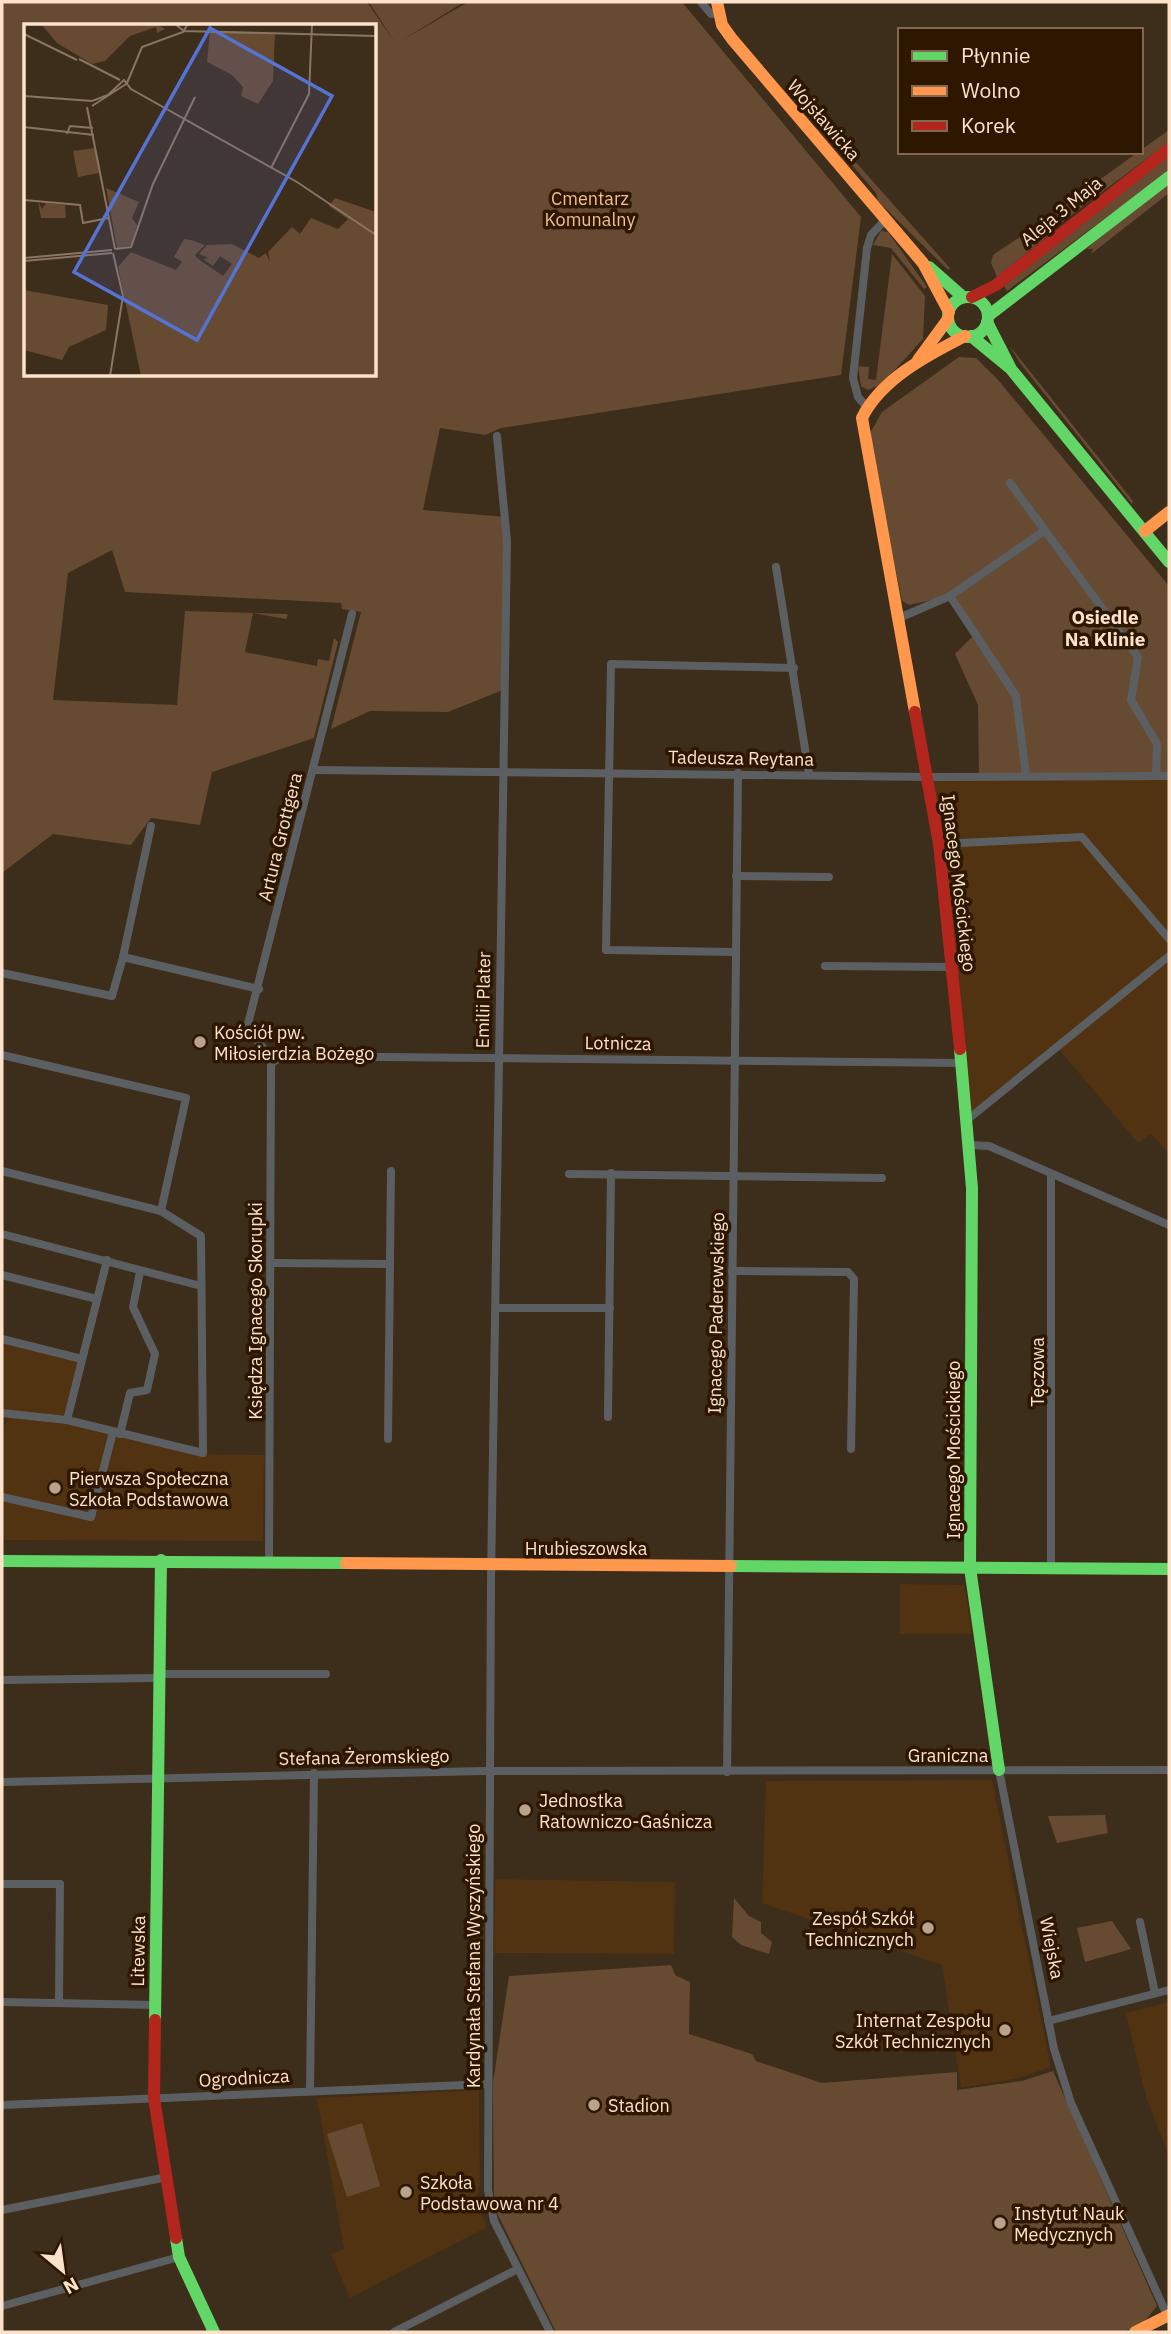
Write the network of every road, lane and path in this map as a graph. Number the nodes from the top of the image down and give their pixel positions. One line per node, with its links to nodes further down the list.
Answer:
1 (701, 2): 2 (street, Wojsławicka)
2 (718, 8): 5 (street, Wojsławicka)
3 (1169, 149): 7 (street, Aleja 3 Maja)
4 (1169, 177): 9 (street, Aleja 3 Maja)
5 (886, 219): 6 (street, Wojsławicka); 13 (street)
6 (923, 263): 7 (street, Wojsławicka); 8 (street, Wojsławicka)
7 (968, 297): 8 (street); 9 (street)
8 (949, 316): 10 (street); 11 (street)
9 (988, 319): 10 (street); 12 (street)
10 (968, 336): 11 (street); 12 (street)
11 (914, 366): 13 (street)
12 (1010, 368): 18 (street)
13 (866, 405): 23 (street, Ignacego Mościckiego)
14 (498, 436): 26 (street, Emilii Plater)
15 (1010, 483): 17 (street)
16 (1169, 512): 18 (street)
17 (1044, 531): 21 (street); 31 (street)
18 (1146, 531): 19 (street)
19 (1169, 562)
20 (776, 566): 24 (street)
21 (950, 596): 23 (street); 30 (street)
22 (352, 614): 25 (street, Artura Grottgera)
23 (898, 618): 33 (street, Ignacego Mościckiego)
24 (794, 668): 27 (street); 29 (street)
25 (313, 770): 26 (street, Tadeusza Reytana); 45 (street, Artura Grottgera)
26 (502, 772): 27 (street, Tadeusza Reytana); 47 (street, Emilii Plater)
27 (608, 772): 28 (street, Tadeusza Reytana); 39 (street)
28 (738, 773): 29 (street, Tadeusza Reytana); 36 (street, Ignacego Paderewskiego)
29 (809, 774): 33 (street, Tadeusza Reytana)
30 (1026, 776): 31 (street, Tadeusza Reytana); 33 (street, Tadeusza Reytana)
31 (1156, 776): 32 (street, Tadeusza Reytana)
32 (1169, 776)
33 (928, 777): 35 (street, Ignacego Mościckiego)
34 (150, 826): 41 (street)
35 (939, 844): 38 (street); 43 (street, Ignacego Mościckiego)
36 (736, 876): 37 (street); 39 (street, Ignacego Paderewskiego)
37 (829, 877)
38 (1169, 939)
39 (735, 952): 48 (street, Ignacego Paderewskiego)
40 (1169, 956): 51 (street)
41 (123, 957): 44 (street); 45 (street)
42 (825, 966): 43 (street)
43 (953, 967): 50 (street, Ignacego Mościckiego)
44 (2, 972)
45 (259, 989): 49 (street, Artura Grottgera)
46 (2, 1055): 60 (street)
47 (498, 1058): 48 (street, Lotnicza); 49 (street, Lotnicza); 71 (street, Emilii Plater)
48 (734, 1060): 50 (street, Lotnicza); 57 (street, Ignacego Paderewskiego)
49 (274, 1061): 64 (street, Księdza Ignacego Skorupki)
50 (962, 1063): 51 (street, Ignacego Mościckiego)
51 (967, 1120): 52 (street, Ignacego Mościckiego)
52 (970, 1145): 58 (street); 87 (street, Ignacego Mościckiego)
53 (2, 1171): 60 (street)
54 (391, 1171): 65 (street)
55 (611, 1173): 56 (street); 57 (street); 72 (street)
56 (569, 1174)
57 (733, 1174): 59 (street); 66 (street, Ignacego Paderewskiego)
58 (1051, 1175): 61 (street); 88 (street, Tęczowa)
59 (882, 1178)
60 (161, 1211): 69 (street)
61 (1169, 1225)
62 (2, 1234): 63 (street)
63 (107, 1260): 67 (street); 70 (street)
64 (271, 1263): 65 (street); 84 (street, Księdza Ignacego Skorupki)
65 (390, 1265): 79 (street)
66 (732, 1271): 80 (street); 86 (street, Ignacego Paderewskiego)
67 (140, 1272): 69 (street); 78 (street)
68 (2, 1275): 70 (street)
69 (201, 1286): 78 (street)
70 (97, 1298): 74 (street)
71 (496, 1308): 72 (street); 85 (street, Emilii Plater)
72 (610, 1308): 76 (street)
73 (2, 1339): 74 (street)
74 (82, 1359): 77 (street)
75 (2, 1413): 77 (street)
76 (608, 1417)
77 (67, 1420): 78 (street)
78 (117, 1433): 81 (street)
79 (388, 1439)
80 (851, 1449)
81 (2, 1497)
82 (161, 1560): 83 (street, Hrubieszowska); 84 (street, Hrubieszowska); 91 (street, Litewska)
83 (2, 1561)
84 (269, 1563): 85 (street, Hrubieszowska)
85 (492, 1565): 86 (street, Hrubieszowska); 95 (street, Kardynała Stefana Wyszyńskiego)
86 (729, 1566): 87 (street, Hrubieszowska); 96 (street, Ignacego Paderewskiego)
87 (970, 1568): 88 (street, Hrubieszowska); 93 (street, Wiejska)
88 (1051, 1569): 89 (street, Hrubieszowska)
89 (1169, 1569)
90 (326, 1674): 91 (street)
91 (158, 1676): 92 (street); 98 (street, Litewska)
92 (2, 1680)
93 (999, 1770): 94 (street, Graniczna); 96 (street, Graniczna); 107 (street, Wiejska)
94 (1169, 1770)
95 (490, 1771): 96 (street, Stefana Żeromskiego); 97 (street, Stefana Żeromskiego); 108 (street, Kardynała Stefana Wyszyńskiego)
96 (727, 1772)
97 (314, 1773): 98 (street, Stefana Żeromskiego); 109 (street)
98 (158, 1777): 99 (street, Stefana Żeromskiego); 106 (street, Litewska)
99 (2, 1782)
100 (2, 1884): 105 (street)
101 (1140, 1922): 103 (street)
102 (1169, 1990): 103 (street)
103 (1155, 1993): 107 (street)
104 (2, 2002): 105 (street)
105 (59, 2002): 106 (street)
106 (155, 2005): 110 (street, Litewska)
107 (1048, 2021): 117 (street, Wiejska)
108 (488, 2084): 109 (street, Ogrodnicza); 115 (street, Kardynała Stefana Wyszyńskiego)
109 (310, 2091): 110 (street, Ogrodnicza)
110 (155, 2098): 111 (street, Ogrodnicza); 112 (street, Litewska)
111 (2, 2105)
112 (167, 2177): 113 (street); 114 (street, Litewska)
113 (2, 2210)
114 (179, 2257): 116 (street); 118 (street, Litewska)
115 (518, 2269): 119 (street); 120 (street, Kardynała Stefana Wyszyńskiego)
116 (2, 2306)
117 (1168, 2315): 121 (street)
118 (214, 2332)
119 (394, 2332)
120 (551, 2332)
121 (1135, 2332)

